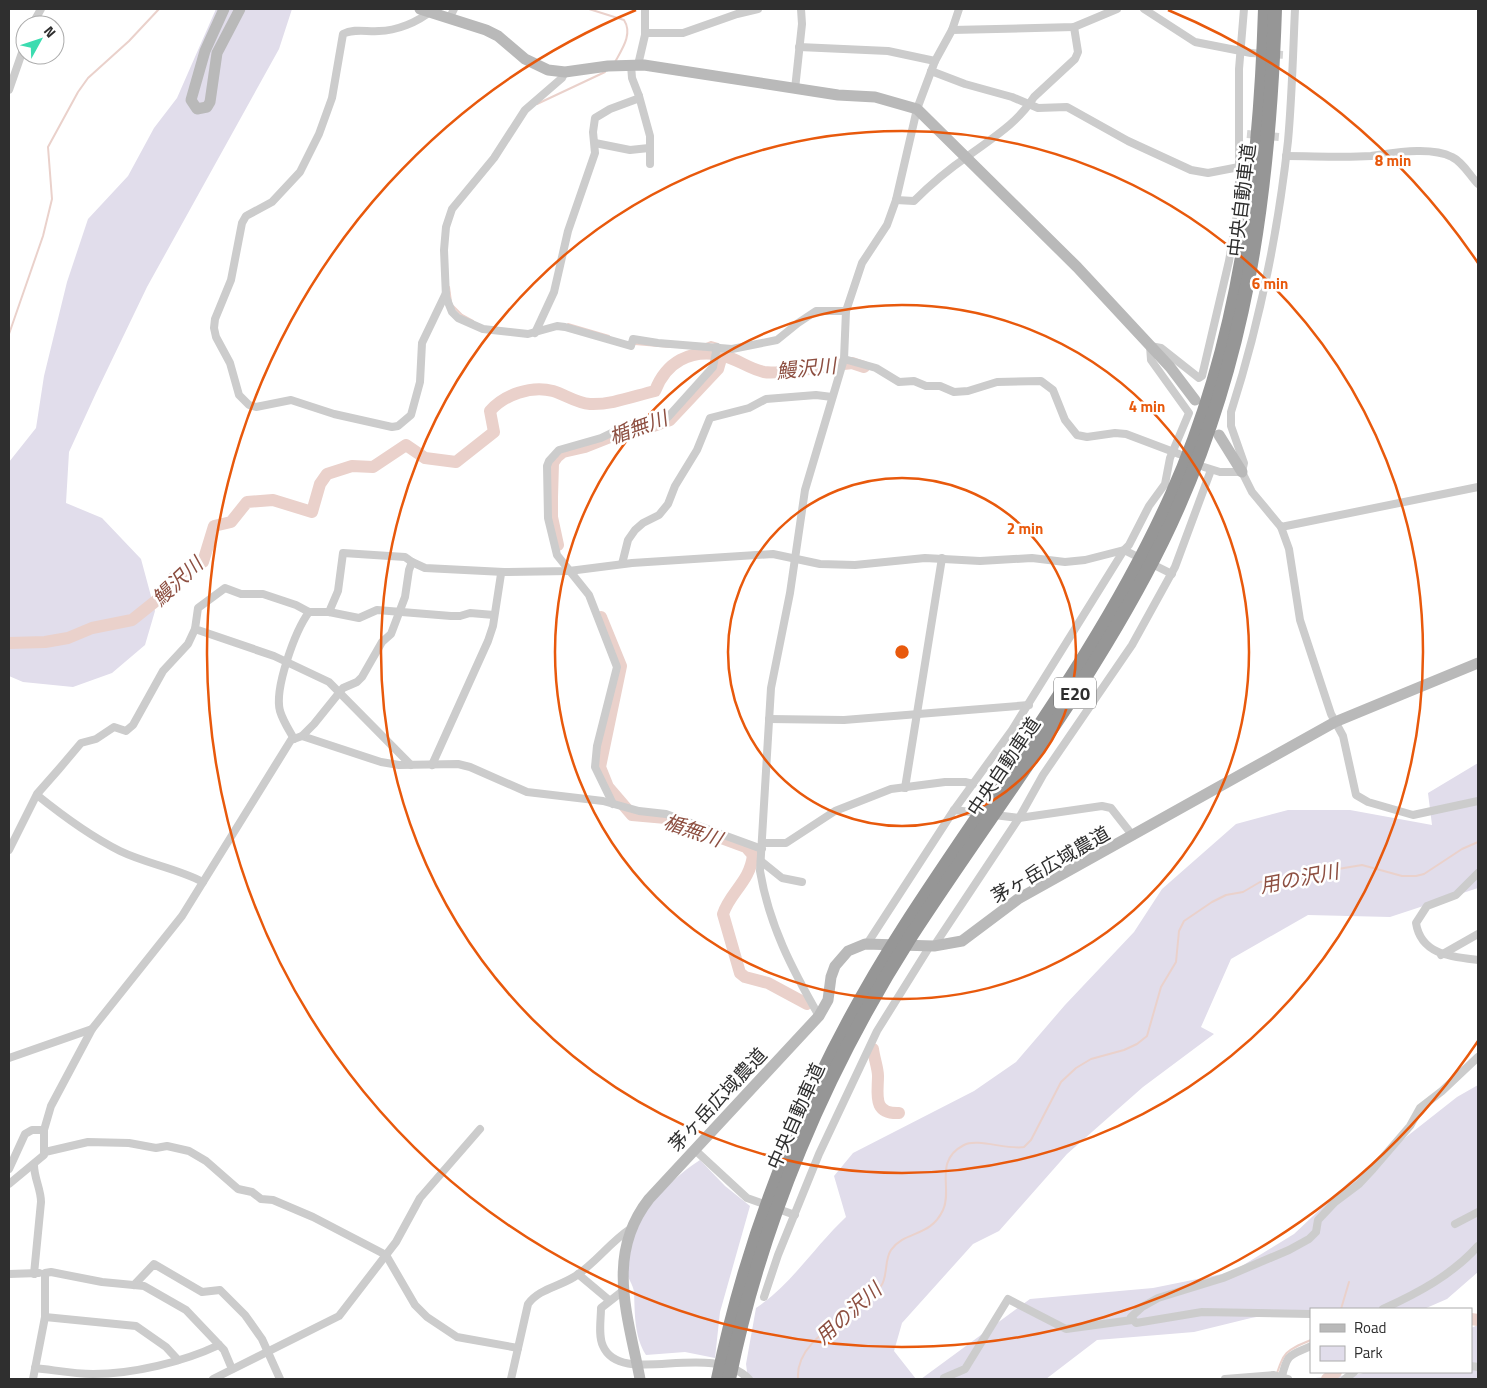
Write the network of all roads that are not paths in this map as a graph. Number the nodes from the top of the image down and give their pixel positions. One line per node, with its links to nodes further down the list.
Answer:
1 (224, 9): 2 (street)
2 (240, 9)
3 (645, 9): 17 (street)
4 (758, 9): 17 (street)
5 (801, 9): 18 (street)
6 (959, 9): 16 (street)
7 (1117, 9): 15 (street)
8 (1144, 9): 19 (street)
9 (1244, 9): 19 (street)
10 (1264, 9): 127 (highway, 中央自動車道 / E20)
11 (1275, 9): 127 (highway, 中央自動車道 / E20)
12 (1295, 9): 34 (street)
13 (426, 10): 14 (street); 43 (street)
14 (452, 13): 24 (street)
15 (1074, 27): 16 (street); 29 (street)
16 (952, 30): 21 (street)
17 (645, 33): 23 (street)
18 (798, 47): 21 (street); 26 (street)
19 (1240, 52): 20 (street); 31 (street)
20 (1251, 53)
21 (935, 61): 25 (street)
22 (18, 65): 27 (street)
23 (635, 65): 24 (street); 26 (street); 28 (street)
24 (565, 72): 43 (street)
25 (931, 72): 29 (street); 30 (street)
26 (795, 89): 30 (street)
27 (9, 90)
28 (639, 96): 35 (street); 36 (street)
29 (1029, 105): 37 (street); 40 (street)
30 (917, 109): 37 (street); 42 (street)
31 (1238, 134): 32 (street); 40 (street)
32 (1247, 134)
33 (1279, 137): 34 (street)
34 (1288, 138): 38 (street)
35 (595, 143): 36 (street); 45 (street)
36 (649, 148): 39 (street)
37 (967, 156): 42 (street); 46 (street)
38 (1286, 156): 41 (street); 53 (street)
39 (650, 164)
40 (1239, 166): 46 (street)
41 (1478, 184)
42 (896, 200): 44 (street)
43 (446, 293): 45 (street)
44 (846, 310): 47 (street); 48 (street)
45 (535, 333): 47 (street)
46 (1150, 346): 50 (street); 52 (street)
47 (720, 348): 61 (street)
48 (844, 359): 49 (street); 52 (street)
49 (832, 397): 57 (street); 60 (street)
50 (1195, 400)
51 (1219, 435): 53 (street)
52 (1176, 452): 56 (street)
53 (1242, 472): 55 (street); 63 (street)
54 (1478, 487): 55 (street)
55 (1281, 527): 75 (street)
56 (1126, 551): 58 (street); 63 (street); 72 (street)
57 (795, 558): 58 (street); 60 (street); 74 (street)
58 (942, 558): 73 (street)
59 (412, 562): 62 (street); 65 (street); 66 (street)
60 (622, 564): 61 (street)
61 (569, 571): 62 (street); 83 (street)
62 (504, 572): 67 (street)
63 (1170, 573): 85 (street)
64 (309, 612): 65 (street); 68 (street); 69 (street)
65 (329, 612): 66 (street)
66 (399, 612): 67 (street); 71 (street)
67 (494, 615): 78 (street)
68 (195, 628): 69 (street); 81 (street)
69 (288, 662): 71 (street); 76 (street)
70 (1478, 663): 75 (street, 茅ヶ岳広域農道)
71 (340, 693): 76 (street); 77 (street)
72 (1029, 705): 73 (street); 79 (street)
73 (917, 713): 74 (street); 80 (street)
74 (769, 719): 87 (street)
75 (1335, 722): 82 (street); 86 (street, 茅ヶ岳広域農道)
76 (298, 738): 77 (street); 91 (street)
77 (411, 765): 78 (street)
78 (432, 765): 83 (street)
79 (973, 784): 80 (street); 84 (street)
80 (905, 788): 87 (street)
81 (37, 795): 88 (street); 91 (street)
82 (1478, 800)
83 (616, 805): 87 (street)
84 (954, 810): 85 (street); 94 (street)
85 (1019, 818): 86 (street); 95 (street)
86 (1133, 836): 95 (street, 茅ヶ岳広域農道)
87 (762, 846): 89 (street)
88 (9, 850)
89 (761, 862): 92 (street); 98 (street)
90 (1478, 873): 96 (street)
91 (203, 882): 99 (street)
92 (802, 882)
93 (1478, 934): 96 (street)
94 (870, 943): 95 (street, 茅ヶ岳広域農道); 98 (street, 茅ヶ岳広域農道)
95 (930, 946): 110 (street)
96 (1441, 955): 97 (street)
97 (1478, 960)
98 (819, 1016): 104 (street, 茅ヶ岳広域農道)
99 (92, 1029): 101 (street); 103 (street)
100 (1478, 1057): 126 (street)
101 (9, 1058)
102 (480, 1129): 114 (street)
103 (44, 1130): 105 (street); 107 (street)
104 (695, 1150): 110 (street); 112 (street, 茅ヶ岳広域農道)
105 (45, 1152): 106 (street); 114 (street)
106 (34, 1164): 108 (street); 116 (street)
107 (9, 1169)
108 (9, 1184)
109 (1478, 1212): 111 (street)
110 (794, 1215): 121 (street)
111 (1455, 1224)
112 (630, 1229): 118 (street); 120 (street, 茅ヶ岳広域農道)
113 (1478, 1246): 123 (street)
114 (386, 1254): 130 (street); 131 (street)
115 (9, 1274): 116 (street)
116 (34, 1274): 117 (street)
117 (46, 1274): 119 (street); 125 (street)
118 (578, 1274): 122 (street); 130 (street)
119 (134, 1285): 128 (street); 131 (street)
120 (624, 1290): 122 (street); 141 (street, 茅ヶ岳広域農道)
121 (764, 1296)
122 (609, 1300): 144 (street)
123 (1385, 1308)
124 (1310, 1314): 126 (street)
125 (45, 1317): 132 (street); 133 (street)
126 (1132, 1320): 136 (street)
127 (735, 1329): 142 (highway, 中央自動車道 / E20); 143 (highway, 中央自動車道 / E20)
128 (219, 1345): 132 (street); 134 (street)
129 (1310, 1346): 135 (street)
130 (518, 1348): 140 (street)
131 (266, 1351): 134 (street); 139 (street)
132 (178, 1360): 133 (street)
133 (35, 1368): 137 (street)
134 (232, 1370): 138 (street)
135 (1281, 1376): 145 (street)
136 (944, 1378)
137 (33, 1379)
138 (214, 1379)
139 (280, 1379)
140 (511, 1379)
141 (640, 1379)
142 (718, 1379)
143 (729, 1379)
144 (749, 1379)
145 (1225, 1379)

